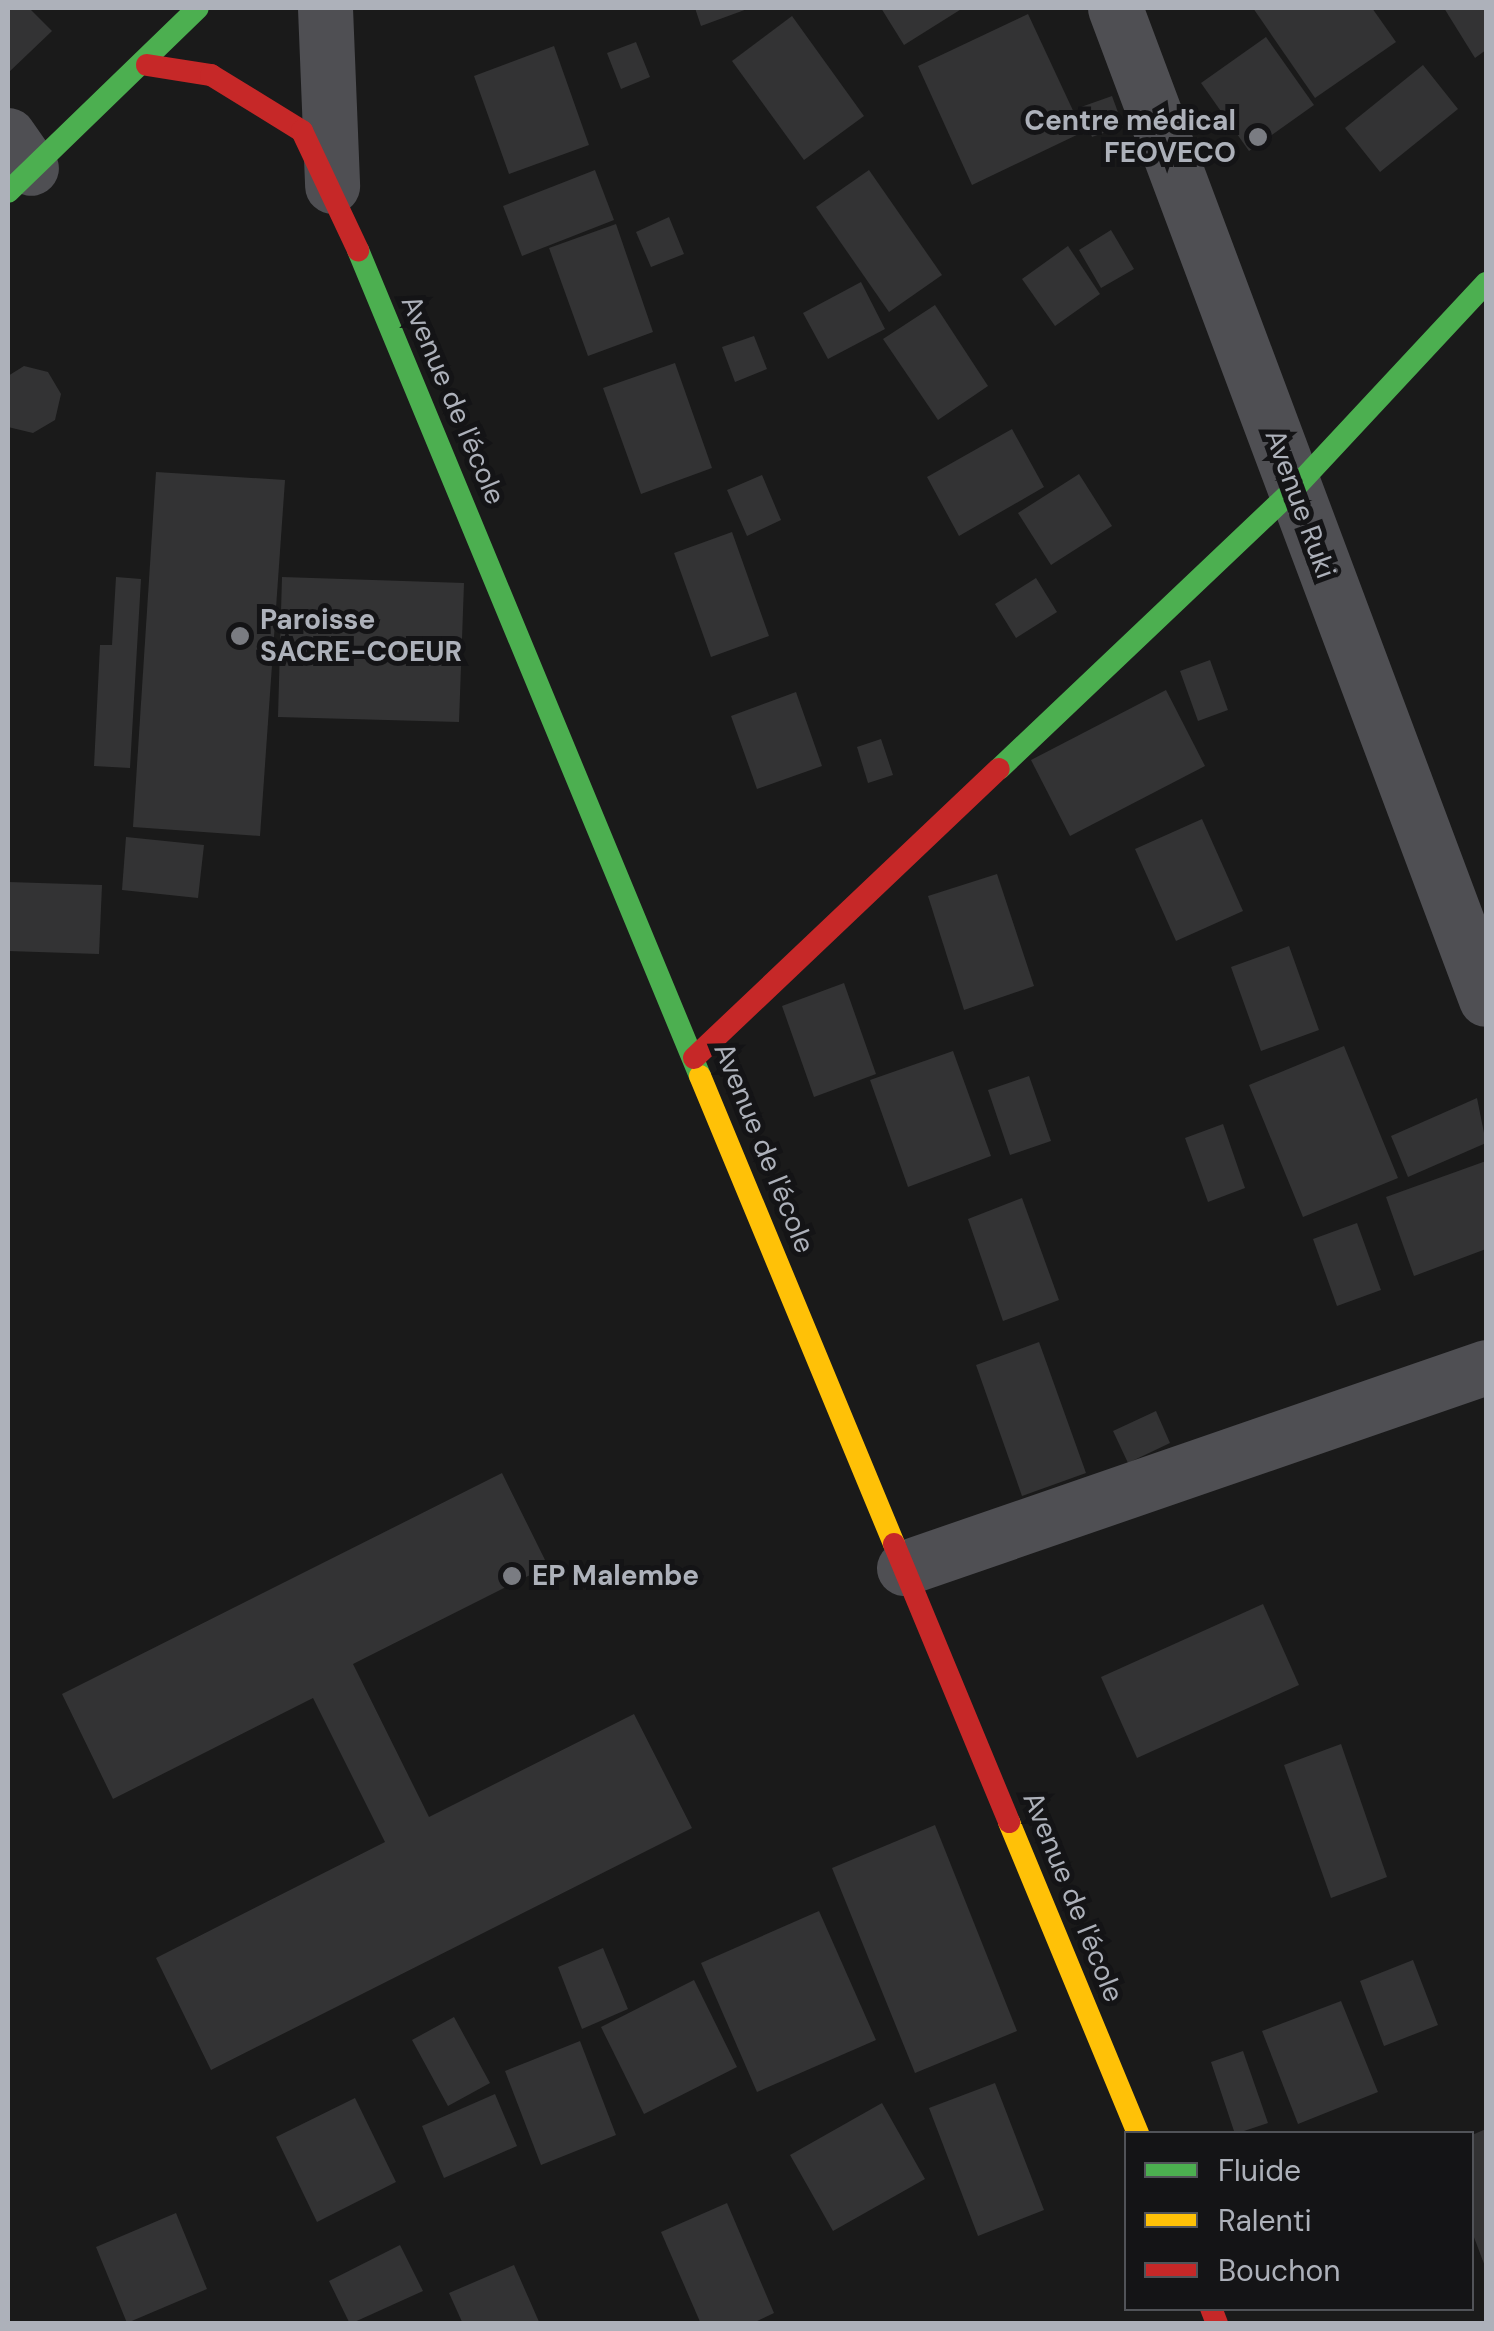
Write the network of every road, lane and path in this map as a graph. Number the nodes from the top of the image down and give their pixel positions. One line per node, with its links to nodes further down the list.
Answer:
1 (198, 8): 4 (street)
2 (325, 8): 6 (street)
3 (1115, 8): 8 (street, Avenue Ruki)
4 (147, 65): 5 (street); 6 (street, Avenue de l'école)
5 (15, 165)
6 (332, 186): 10 (street, Avenue de l'école)
7 (1486, 283): 8 (street)
8 (1293, 490): 9 (street, Avenue Ruki); 10 (street)
9 (1486, 999)
10 (694, 1058): 12 (street, Avenue de l'école)
11 (1486, 1367): 12 (street)
12 (904, 1568): 13 (street, Avenue de l'école)
13 (1137, 2131)

